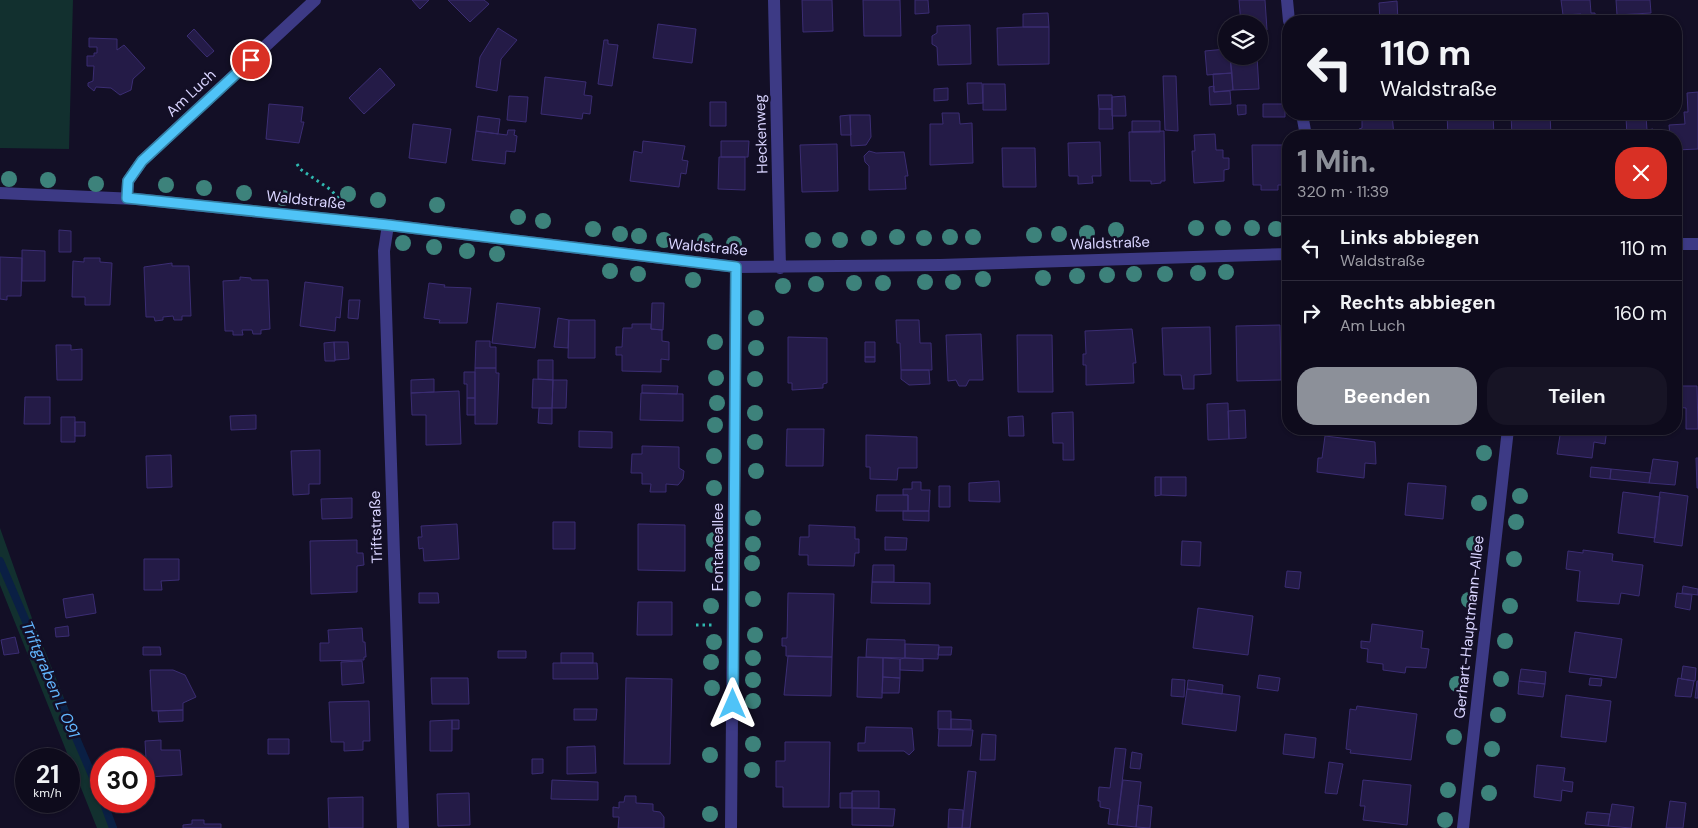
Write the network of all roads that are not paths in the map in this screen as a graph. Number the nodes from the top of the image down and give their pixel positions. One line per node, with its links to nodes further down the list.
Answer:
1 (316, 0): 6 (street, Am Luch)
2 (774, 0): 12 (street, Heckenweg)
3 (1288, 0): 4 (street)
4 (1289, 15)
5 (0, 193): 6 (street, Waldstraße)
6 (127, 198): 7 (street, Waldstraße)
7 (388, 225): 11 (street, Waldstraße); 14 (street, Triftstraße)
8 (1682, 244): 9 (street)
9 (1698, 244)
10 (1282, 254): 12 (street, Waldstraße)
11 (736, 267): 12 (street, Waldstraße); 15 (street, Fontaneallee)
12 (780, 268)
13 (1507, 435): 16 (street, Gerhart-Hauptmann-Allee)
14 (403, 828)
15 (731, 828)
16 (1463, 828)

